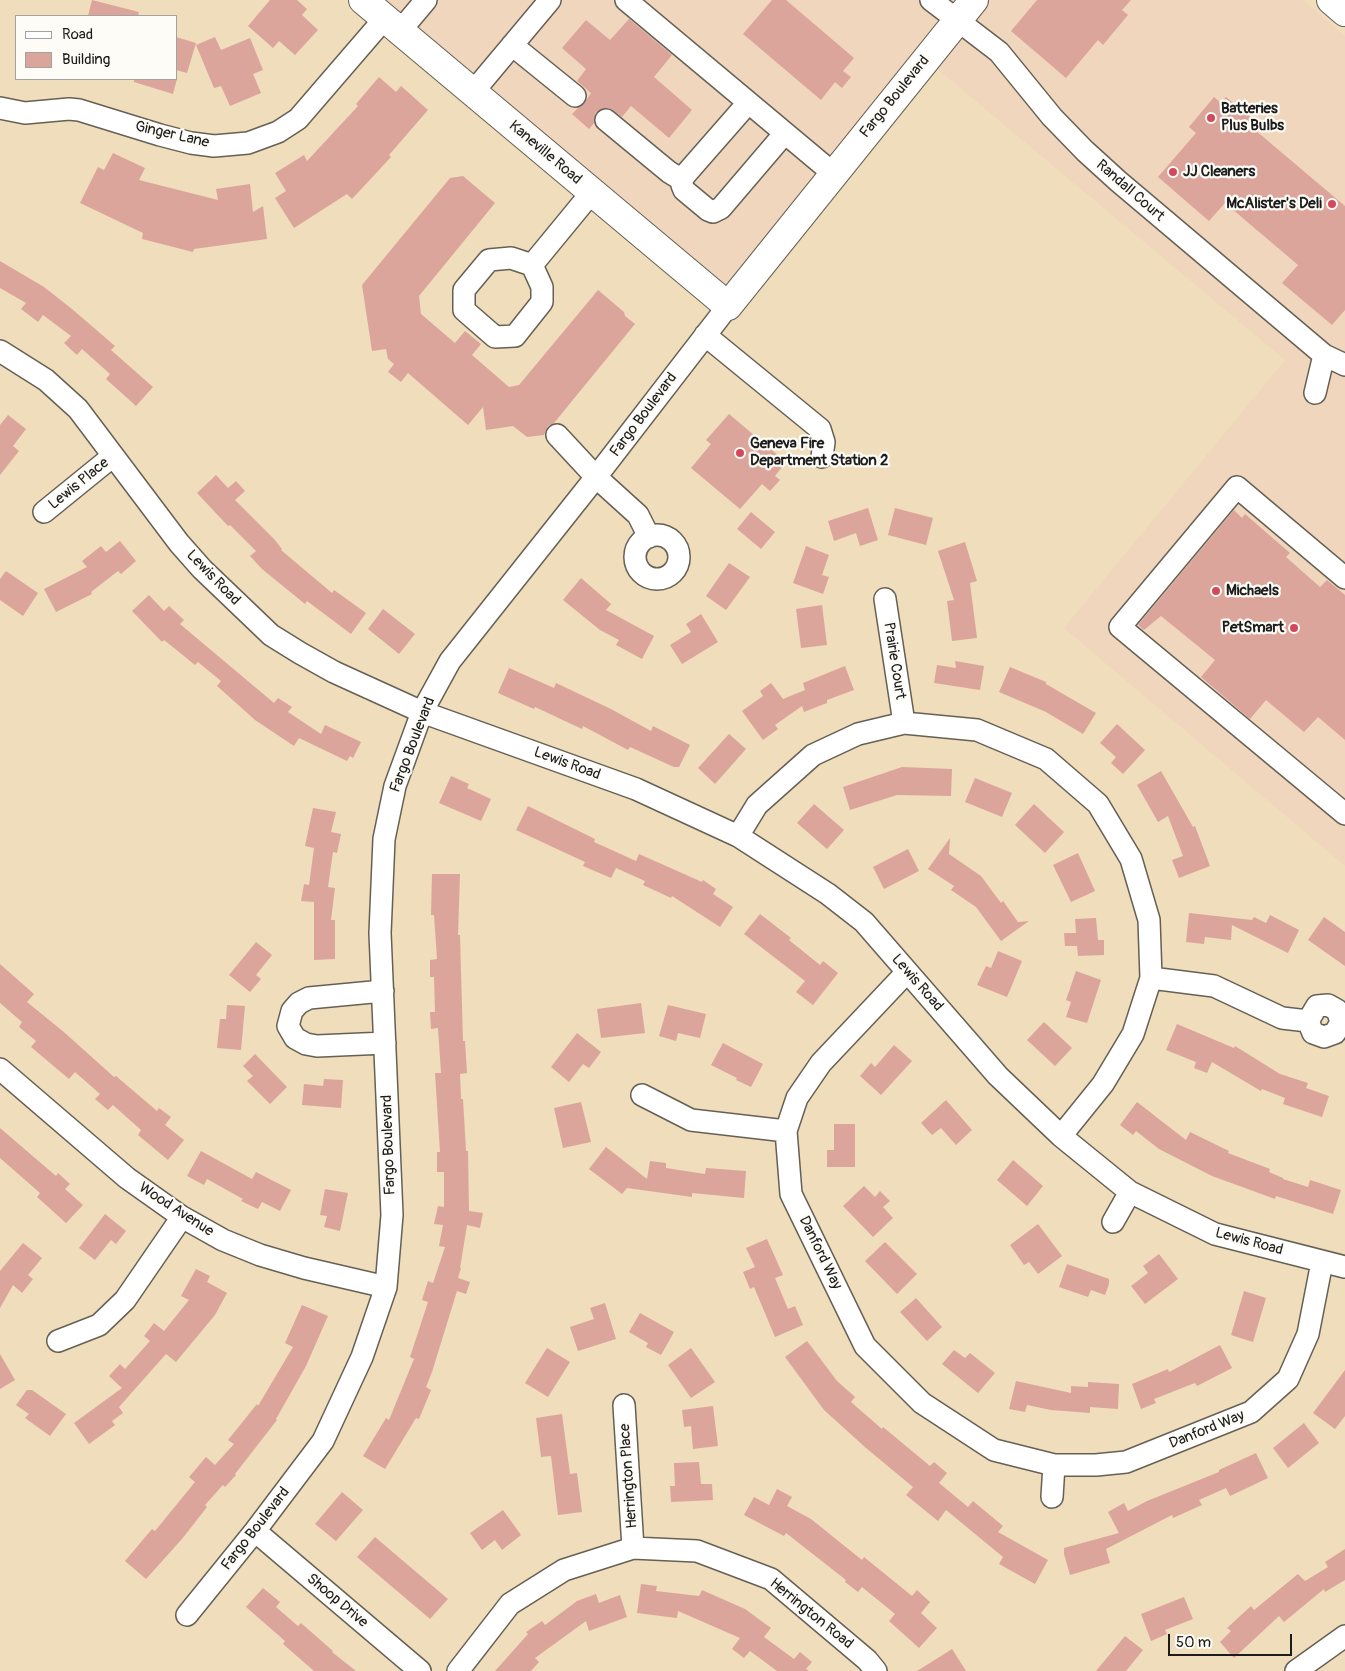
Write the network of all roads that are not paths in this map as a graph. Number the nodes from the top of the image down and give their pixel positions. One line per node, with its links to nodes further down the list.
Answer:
1 (363, 0): 10 (main road, Kaneville Road)
2 (426, 0): 10 (street, Ginger Lane)
3 (550, 0): 11 (street)
4 (626, 0): 14 (street)
5 (931, 0): 9 (street, Randall Court)
6 (974, 0): 9 (main road, Fargo Boulevard)
7 (1331, 0): 8 (main road)
8 (1345, 12)
9 (956, 21): 18 (main road, Fargo Boulevard); 25 (street, Randall Court)
10 (393, 25): 12 (main road, Kaneville Road); 15 (street, Ginger Lane)
11 (512, 45): 12 (street); 13 (street)
12 (473, 92): 20 (main road, Kaneville Road)
13 (575, 96)
14 (748, 102): 17 (street); 19 (street)
15 (0, 108)
16 (606, 120): 19 (street)
17 (785, 133): 18 (street); 19 (street)
18 (834, 174): 22 (main road, Fargo Boulevard)
19 (682, 180)
20 (592, 192): 21 (street); 22 (main road, Kaneville Road)
21 (532, 265)
22 (728, 306): 23 (street, Fargo Boulevard)
23 (705, 335): 30 (street); 31 (street, Fargo Boulevard)
24 (0, 351): 29 (street, Lewis Road)
25 (1324, 355): 26 (street, Randall Court); 27 (street)
26 (1345, 365)
27 (1315, 393)
28 (558, 435): 31 (street)
29 (113, 456): 32 (street, Lewis Place); 36 (street, Lewis Road)
30 (822, 457)
31 (596, 477): 33 (street); 36 (street, Fargo Boulevard)
32 (44, 512)
33 (649, 537)
34 (1345, 578): 38 (street)
35 (885, 599): 37 (street, Prairie Court)
36 (422, 712): 39 (street, Lewis Road); 42 (street, Fargo Boulevard)
37 (904, 723): 39 (street); 41 (street)
38 (1345, 814)
39 (738, 836): 40 (street, Lewis Road)
40 (907, 972): 47 (street, Danford Way); 48 (street, Lewis Road)
41 (1151, 978): 43 (street); 48 (street)
42 (383, 991): 44 (street, Fargo Boulevard); 44 (street)
43 (1308, 1021)
44 (385, 1043): 54 (street, Fargo Boulevard)
45 (0, 1069): 50 (street, Wood Avenue)
46 (642, 1095): 47 (street)
47 (786, 1130): 57 (street, Danford Way)
48 (1061, 1136): 49 (street, Lewis Road)
49 (1130, 1192): 51 (street); 52 (street, Lewis Road)
50 (182, 1217): 54 (street, Wood Avenue); 55 (street)
51 (1113, 1222)
52 (1322, 1262): 53 (street, Lewis Road); 57 (street, Danford Way)
53 (1345, 1267)
54 (386, 1287): 59 (street, Fargo Boulevard)
55 (58, 1341)
56 (624, 1405): 60 (street, Herrington Place)
57 (1054, 1465): 58 (street)
58 (1052, 1497)
59 (255, 1531): 61 (street, Fargo Boulevard); 63 (street, Shoop Drive)
60 (633, 1548): 64 (street, Herrington Road); 65 (street, Herrington Road)
61 (187, 1615)
62 (1345, 1636): 66 (street)
63 (420, 1671)
64 (458, 1671)
65 (876, 1671)
66 (1296, 1671)

